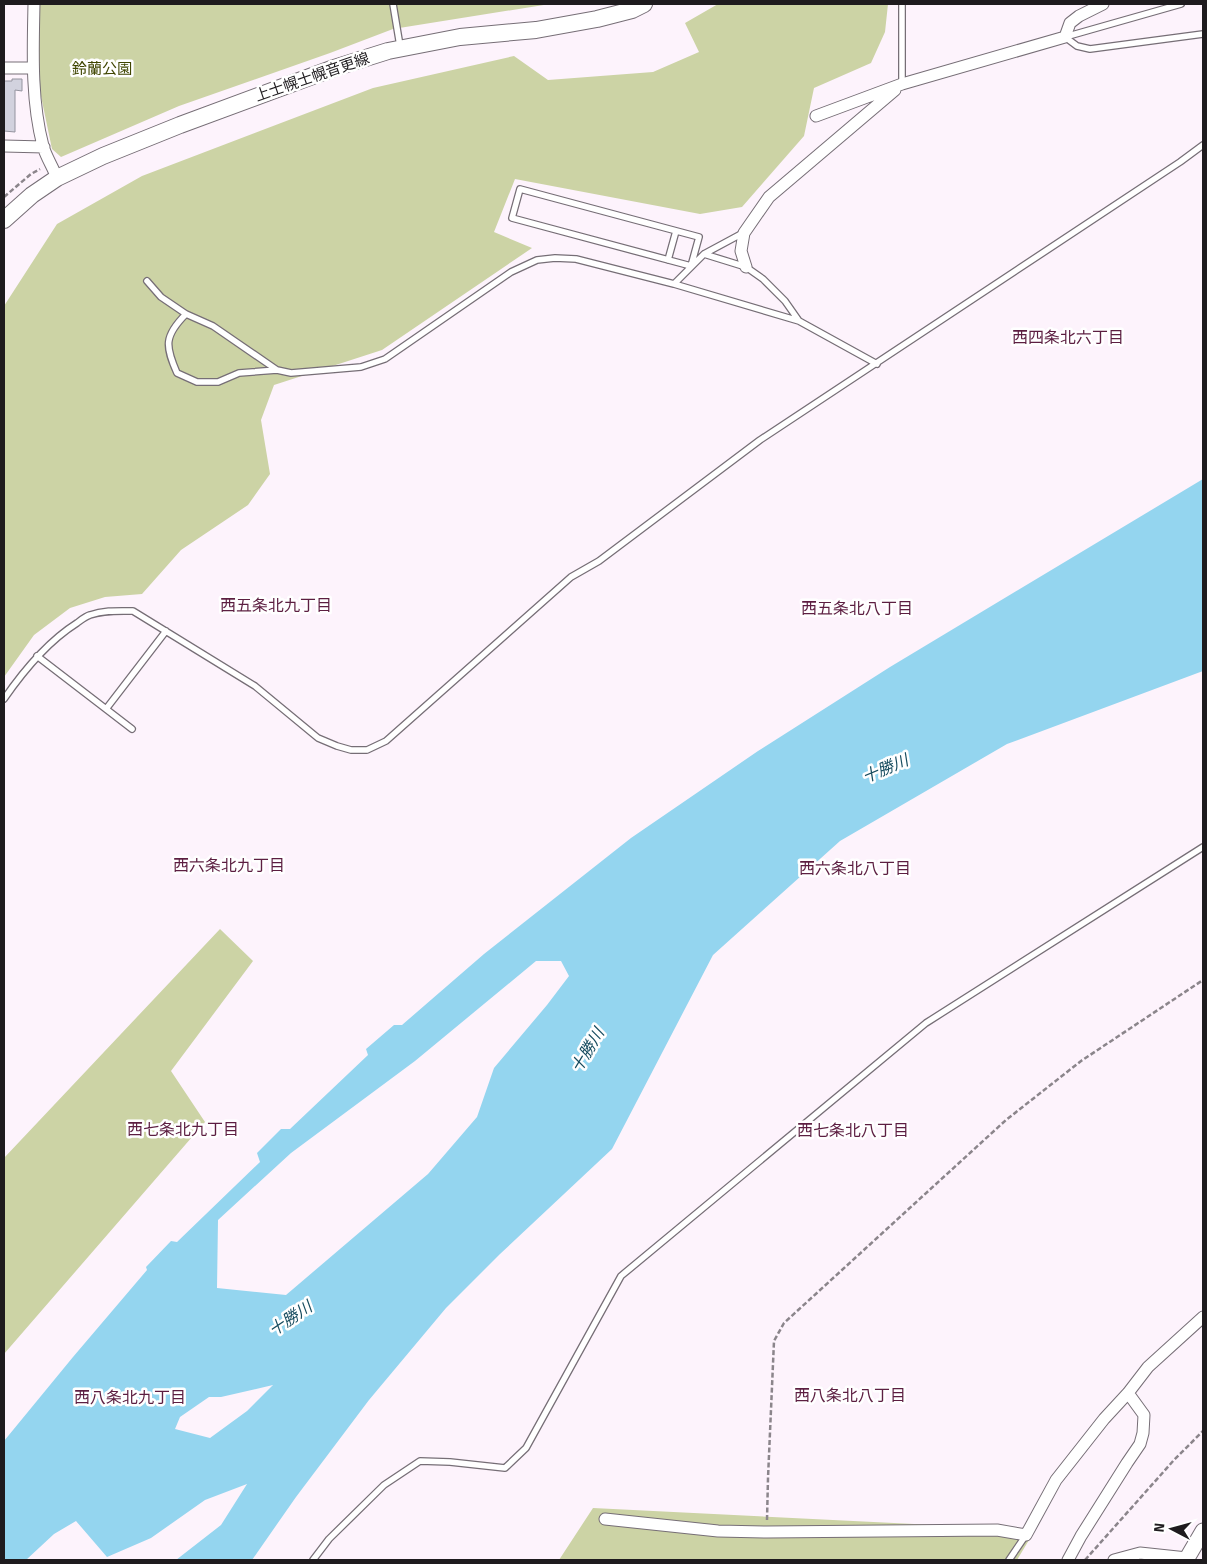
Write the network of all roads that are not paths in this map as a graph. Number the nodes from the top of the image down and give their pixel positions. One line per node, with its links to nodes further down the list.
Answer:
1 (34, 4): 11 (street)
2 (393, 4): 9 (lane)
3 (644, 4): 9 (main road, 上士幌士幌音更線)
4 (902, 4): 12 (lane)
5 (1103, 4): 8 (street)
6 (1181, 4): 8 (lane)
7 (1203, 34): 8 (lane)
8 (1066, 36): 12 (street)
9 (400, 48): 17 (main road, 上士幌士幌音更線)
10 (4, 68): 11 (street)
11 (32, 68): 16 (street)
12 (902, 84): 13 (street); 20 (street)
13 (816, 116)
14 (1203, 145): 29 (lane)
15 (4, 146): 16 (street)
16 (44, 147): 17 (street)
17 (54, 171): 18 (main road, 上士幌士幌音更線)
18 (4, 220)
19 (676, 231): 22 (lane); 22 (lane); 23 (lane)
20 (744, 233): 21 (lane); 24 (street)
21 (704, 254): 23 (lane); 24 (lane)
22 (668, 260): 23 (lane)
23 (691, 266): 26 (lane)
24 (746, 267): 28 (lane)
25 (147, 281): 27 (lane)
26 (674, 284): 28 (lane); 30 (lane)
27 (186, 314): 30 (lane); 30 (lane)
28 (799, 321): 29 (lane)
29 (877, 364): 31 (lane)
30 (277, 370)
31 (166, 630): 32 (lane); 34 (lane)
32 (38, 656): 33 (lane); 34 (lane)
33 (4, 699)
34 (106, 709): 35 (lane)
35 (132, 729)
36 (1203, 847): 43 (lane)
37 (1203, 1317): 38 (street)
38 (1128, 1393): 41 (street); 45 (street)
39 (605, 1519): 41 (street)
40 (1203, 1531): 42 (street)
41 (1026, 1534): 44 (lane)
42 (1186, 1559): 46 (street)
43 (313, 1560)
44 (1010, 1560)
45 (1068, 1560)
46 (1114, 1560)

